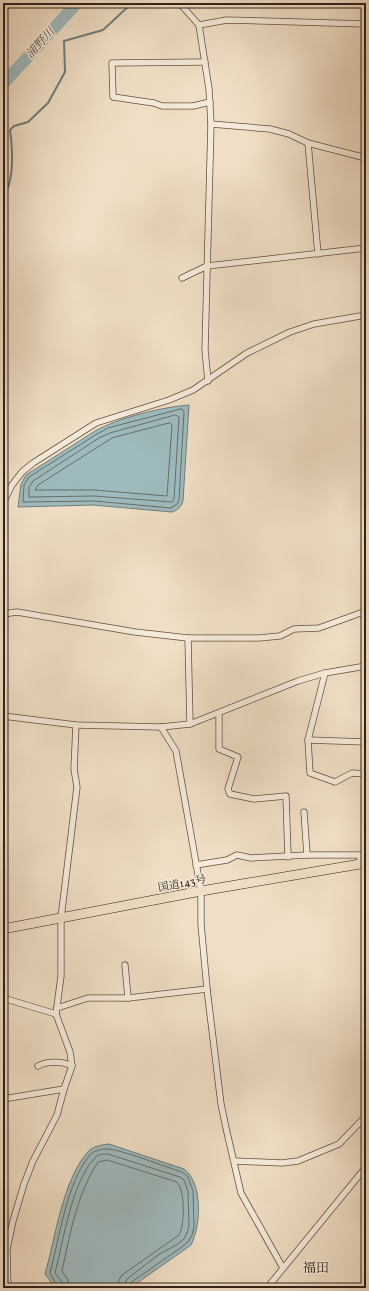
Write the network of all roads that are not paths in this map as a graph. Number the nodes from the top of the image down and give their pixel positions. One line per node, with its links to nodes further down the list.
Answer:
1 (183, 7): 3 (street)
2 (366, 24): 3 (street)
3 (199, 26): 4 (street)
4 (205, 62): 5 (street); 5 (street)
5 (210, 102): 6 (street)
6 (211, 124): 7 (street); 11 (street)
7 (308, 143): 8 (street); 10 (street)
8 (366, 158)
9 (366, 248): 10 (street)
10 (318, 254): 11 (street)
11 (207, 266): 12 (street); 14 (street)
12 (182, 278)
13 (366, 315): 14 (street)
14 (208, 381): 15 (street)
15 (3, 503)
16 (366, 611): 18 (street)
17 (3, 614): 18 (street)
18 (188, 638): 23 (street)
19 (366, 666): 20 (street)
20 (325, 673): 21 (street); 26 (street)
21 (219, 713): 23 (street); 31 (street)
22 (3, 716): 24 (street)
23 (190, 724): 25 (street)
24 (76, 725): 25 (street); 35 (street)
25 (161, 727): 33 (street)
26 (308, 740): 27 (street); 28 (street)
27 (366, 742)
28 (366, 774)
29 (304, 812): 30 (street)
30 (307, 855): 31 (street); 32 (street)
31 (288, 857): 33 (street)
32 (363, 864): 34 (highway, 国道143号)
33 (196, 865): 34 (street)
34 (201, 891): 35 (highway, 国道143号); 38 (street)
35 (61, 918): 36 (highway, 国道143号); 41 (street)
36 (3, 929)
37 (125, 965): 40 (street)
38 (207, 989): 40 (street); 48 (street)
39 (3, 998): 42 (street)
40 (128, 998): 41 (street)
41 (58, 1008): 42 (street)
42 (56, 1014): 44 (street)
43 (38, 1066): 44 (street)
44 (72, 1066): 45 (street)
45 (64, 1089): 46 (street); 51 (street)
46 (3, 1099)
47 (366, 1116): 48 (street)
48 (235, 1162): 50 (street)
49 (366, 1167): 50 (street)
50 (283, 1268): 52 (street)
51 (8, 1288)
52 (267, 1288)

